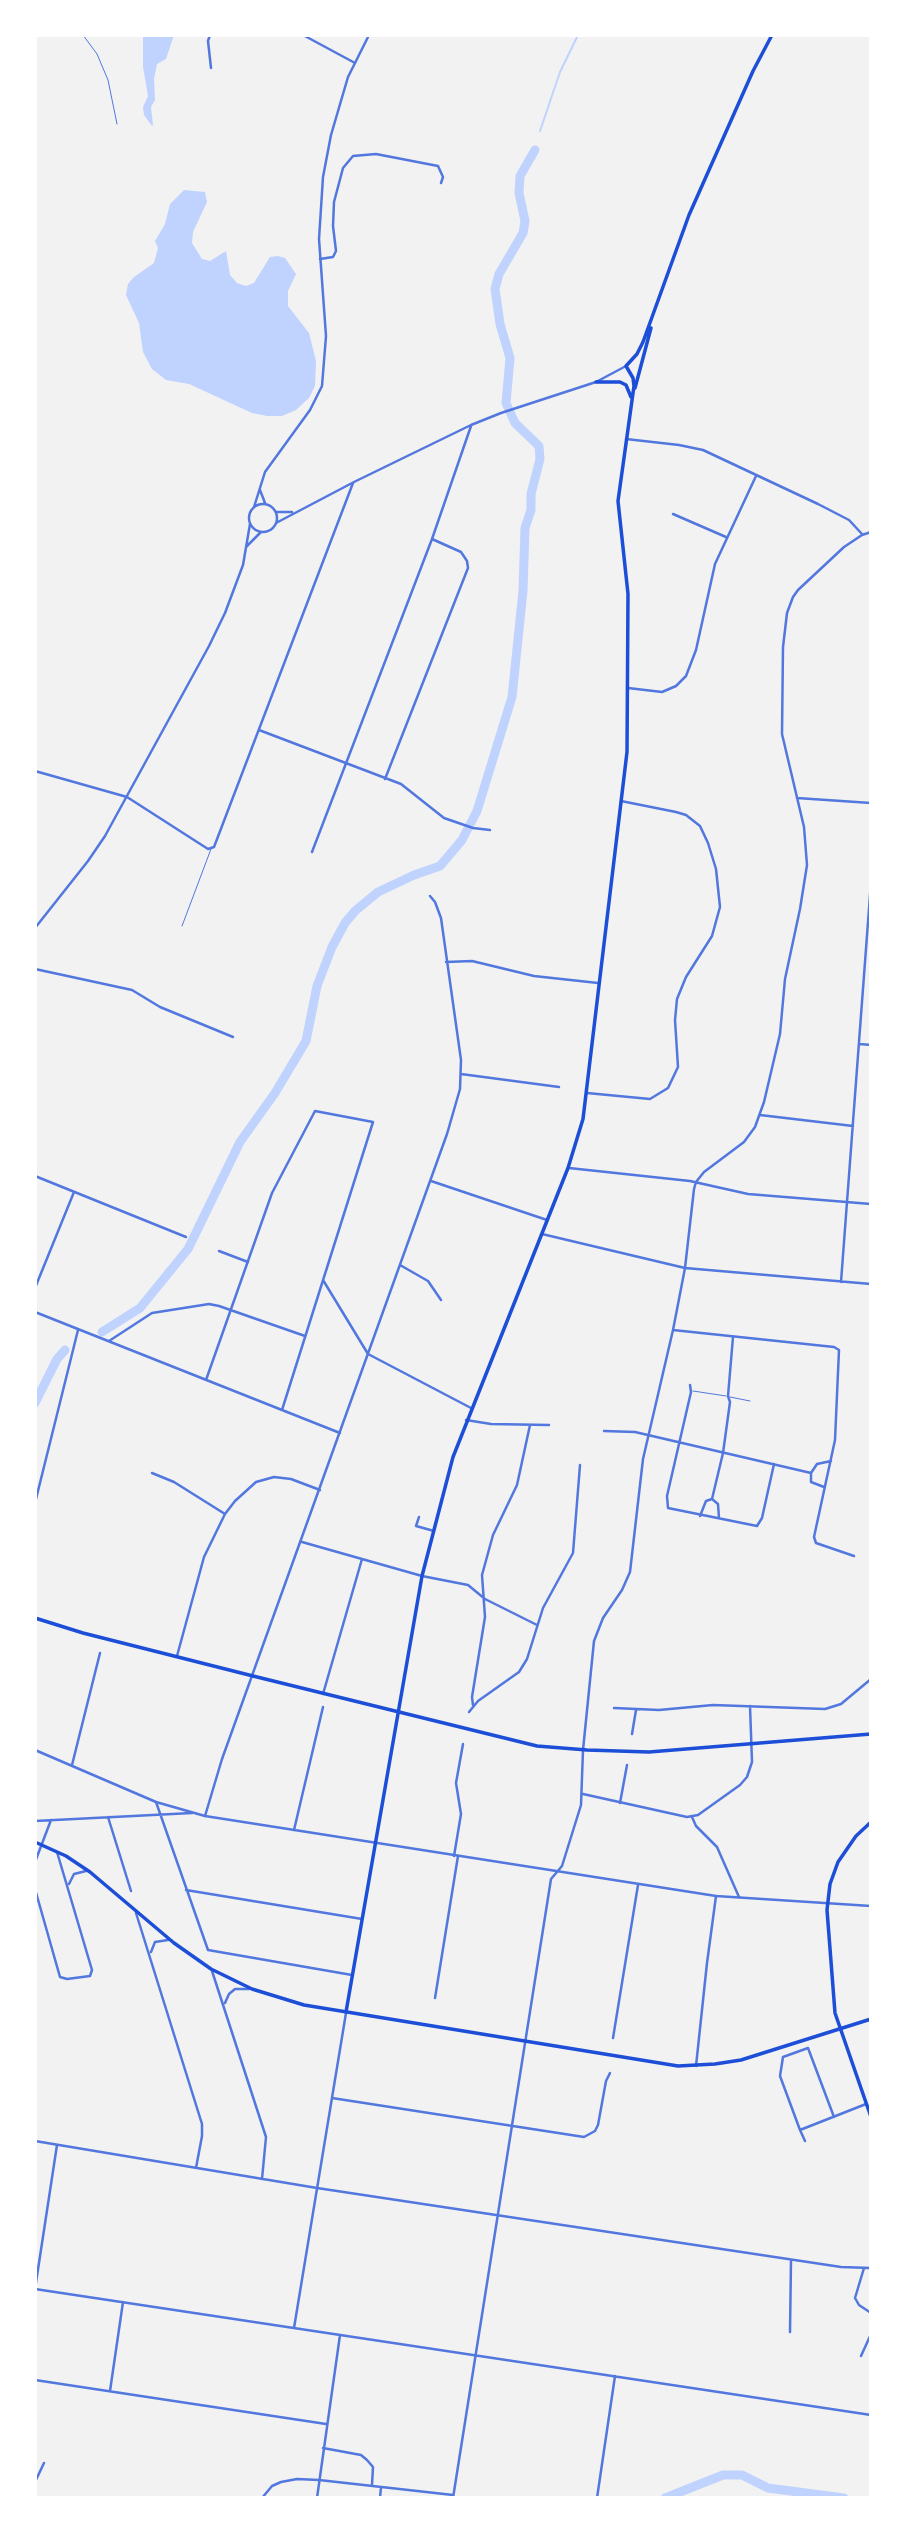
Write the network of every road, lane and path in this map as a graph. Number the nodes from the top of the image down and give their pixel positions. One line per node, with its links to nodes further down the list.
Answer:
1 (83, 35): 8 (lane)
2 (210, 35): 7 (street)
3 (303, 35): 6 (street)
4 (369, 35): 6 (street)
5 (772, 35): 11 (main road)
6 (355, 63): 10 (street)
7 (211, 68)
8 (117, 124)
9 (441, 183): 10 (street)
10 (320, 258): 19 (street)
11 (655, 314): 12 (main road); 14 (main road)
12 (626, 366): 13 (street); 14 (main road)
13 (597, 382): 14 (main road); 15 (street)
14 (632, 400): 16 (main road)
15 (471, 425): 18 (street); 31 (street)
16 (626, 439): 17 (street); 33 (main road)
17 (756, 476): 29 (street); 30 (street)
18 (354, 482): 23 (street); 34 (street)
19 (260, 489): 20 (street); 21 (street)
20 (266, 504): 21 (street); 22 (street)
21 (254, 507): 26 (street)
22 (276, 512): 23 (street); 25 (street)
23 (295, 512): 25 (street)
24 (673, 514): 30 (street)
25 (276, 523): 27 (street)
26 (250, 524): 27 (street); 32 (street)
27 (262, 531): 32 (street)
28 (871, 532): 29 (street)
29 (862, 534): 39 (street)
30 (726, 537): 33 (street)
31 (432, 539): 35 (street); 37 (street)
32 (246, 547): 38 (street)
33 (627, 688): 40 (main road)
34 (259, 730): 35 (street); 43 (street)
35 (346, 763): 37 (street); 44 (street)
36 (35, 771): 38 (street)
37 (386, 779): 42 (street)
38 (127, 797): 43 (street); 48 (street)
39 (797, 798): 41 (street); 60 (street)
40 (621, 800): 53 (main road); 59 (street)
41 (871, 803)
42 (490, 830)
43 (212, 849): 47 (lane)
44 (312, 852)
45 (871, 882): 49 (street)
46 (430, 896): 50 (street)
47 (182, 926)
48 (35, 928)
49 (865, 961): 51 (street); 55 (street)
50 (446, 962): 53 (street); 57 (street)
51 (871, 962)
52 (35, 969): 54 (street)
53 (600, 983): 59 (main road)
54 (233, 1037)
55 (860, 1044): 56 (street); 61 (street)
56 (871, 1045)
57 (461, 1074): 58 (street); 64 (street)
58 (559, 1087)
59 (587, 1093): 62 (main road)
60 (760, 1115): 61 (street); 65 (street)
61 (853, 1126): 67 (street)
62 (568, 1168): 65 (street); 69 (main road)
63 (35, 1176): 66 (street)
64 (430, 1180): 69 (street); 74 (street)
65 (696, 1182): 67 (street); 75 (street)
66 (74, 1192): 71 (street); 79 (street)
67 (847, 1202): 68 (street); 77 (street)
68 (871, 1204)
69 (547, 1220): 70 (main road)
70 (542, 1234): 75 (street); 94 (main road)
71 (186, 1237)
72 (219, 1251): 73 (street)
73 (248, 1262): 76 (street); 81 (street)
74 (400, 1265): 80 (street); 88 (street)
75 (685, 1268): 77 (street); 84 (street)
76 (323, 1280): 85 (street); 88 (street)
77 (841, 1282): 78 (street)
78 (871, 1284)
79 (35, 1288)
80 (440, 1300)
81 (231, 1310): 85 (street); 87 (street); 89 (street)
82 (35, 1312): 83 (street)
83 (78, 1329): 87 (street); 112 (street)
84 (673, 1330): 86 (street); 101 (street)
85 (304, 1336): 95 (street)
86 (733, 1336): 92 (street); 104 (street)
87 (109, 1342): 89 (street)
88 (368, 1354): 94 (street); 100 (street)
89 (206, 1380): 95 (street)
90 (690, 1385): 91 (street)
91 (691, 1392): 92 (lane); 102 (street)
92 (728, 1396): 93 (lane); 103 (street)
93 (750, 1401)
94 (471, 1408): 96 (main road)
95 (282, 1410): 100 (street)
96 (466, 1420): 97 (street); 117 (main road)
97 (530, 1425): 98 (street); 122 (street)
98 (549, 1425)
99 (604, 1431): 101 (street)
100 (340, 1433): 110 (street)
101 (649, 1435): 102 (street); 142 (street)
102 (678, 1442): 103 (street); 114 (street)
103 (723, 1452): 105 (street); 111 (street)
104 (831, 1461): 107 (street); 109 (street)
105 (774, 1464): 107 (street); 116 (street)
106 (580, 1465): 124 (street)
107 (811, 1473): 109 (street)
108 (152, 1474): 113 (street)
109 (825, 1487): 119 (street)
110 (320, 1490): 113 (street); 118 (street)
111 (712, 1499): 114 (street); 116 (street)
112 (35, 1503)
113 (225, 1514): 126 (street)
114 (700, 1516): 116 (street)
115 (418, 1517): 117 (street)
116 (719, 1520)
117 (434, 1531): 121 (main road)
118 (302, 1542): 120 (street); 127 (street)
119 (854, 1556)
120 (362, 1559): 121 (street); 129 (street)
121 (422, 1576): 122 (street); 136 (main road)
122 (485, 1600): 124 (street); 130 (street)
123 (35, 1618): 126 (main road)
124 (537, 1625): 130 (street)
125 (100, 1653): 143 (street)
126 (177, 1657): 127 (main road)
127 (253, 1676): 129 (main road); 150 (street)
128 (871, 1679): 131 (street)
129 (323, 1694): 136 (main road)
130 (473, 1705): 135 (street)
131 (750, 1706): 134 (street); 139 (street)
132 (323, 1707): 156 (street)
133 (614, 1708): 134 (street)
134 (636, 1710): 137 (street)
135 (469, 1712)
136 (398, 1713): 142 (main road); 158 (main road)
137 (632, 1734)
138 (871, 1734): 139 (main road)
139 (751, 1743): 142 (main road); 152 (street)
140 (463, 1744): 161 (street)
141 (35, 1749): 143 (street)
142 (583, 1750): 145 (street)
143 (72, 1765): 146 (street)
144 (627, 1765): 147 (street)
145 (581, 1794): 147 (street); 164 (street)
146 (156, 1802): 148 (street); 149 (street)
147 (620, 1802): 152 (street)
148 (192, 1813): 149 (street); 150 (street)
149 (162, 1814): 151 (street); 167 (street)
150 (205, 1815): 156 (street)
151 (108, 1816): 153 (street); 169 (street)
152 (692, 1817): 171 (street)
153 (51, 1820): 154 (street); 159 (street)
154 (35, 1821)
155 (871, 1822): 172 (main road)
156 (294, 1830): 158 (street)
157 (35, 1842): 159 (main road)
158 (375, 1842): 161 (street); 175 (main road)
159 (42, 1844): 160 (main road); 162 (street)
160 (57, 1852): 163 (main road); 168 (street)
161 (456, 1856): 164 (street); 181 (street)
162 (35, 1862)
163 (90, 1872): 168 (street); 174 (main road)
164 (557, 1872): 165 (street); 187 (street)
165 (638, 1885): 170 (street); 186 (street)
166 (35, 1889): 168 (street)
167 (186, 1890): 175 (street); 179 (street)
168 (70, 1891)
169 (131, 1891)
170 (716, 1896): 171 (street); 188 (street)
171 (740, 1898): 172 (street)
172 (827, 1905): 173 (street); 185 (main road)
173 (871, 1906)
174 (135, 1909): 176 (main road); 177 (street)
175 (362, 1919): 179 (main road)
176 (174, 1943): 177 (street); 178 (main road)
177 (150, 1955): 199 (street)
178 (211, 1969): 180 (main road); 182 (street)
179 (352, 1975): 183 (main road)
180 (252, 1989): 182 (street); 183 (main road)
181 (435, 1998)
182 (224, 2006): 200 (street)
183 (346, 2012): 187 (main road); 190 (street)
184 (871, 2019): 185 (main road)
185 (838, 2028): 188 (main road); 191 (main road)
186 (613, 2038)
187 (525, 2042): 188 (main road); 194 (street)
188 (696, 2066)
189 (610, 2073): 194 (street)
190 (332, 2098): 194 (street); 201 (street)
191 (868, 2107): 192 (street); 193 (main road)
192 (834, 2117): 195 (street); 195 (street)
193 (871, 2118)
194 (512, 2125): 202 (street)
195 (800, 2130): 197 (street)
196 (35, 2141): 198 (street)
197 (804, 2141)
198 (57, 2145): 199 (street); 206 (street)
199 (196, 2168): 200 (street)
200 (262, 2179): 201 (street)
201 (317, 2188): 202 (street); 209 (street)
202 (498, 2215): 203 (street); 213 (street)
203 (791, 2260): 205 (street); 210 (street)
204 (871, 2268): 205 (street)
205 (864, 2269): 208 (street)
206 (35, 2289): 207 (street)
207 (123, 2302): 209 (street); 217 (street)
208 (871, 2313)
209 (294, 2328): 212 (street)
210 (790, 2332)
211 (871, 2334): 214 (street)
212 (340, 2335): 213 (street); 219 (street)
213 (475, 2355): 215 (street); 226 (street)
214 (861, 2356)
215 (615, 2376): 218 (street); 230 (street)
216 (35, 2380): 217 (street)
217 (110, 2392): 219 (street)
218 (871, 2415)
219 (326, 2424): 220 (street)
220 (323, 2448): 222 (street); 224 (street)
221 (44, 2463): 223 (street)
222 (319, 2480): 224 (street); 227 (street); 228 (street)
223 (35, 2482)
224 (372, 2485): 225 (street)
225 (381, 2486): 226 (street); 229 (street)
226 (453, 2496)
227 (262, 2498)
228 (317, 2498)
229 (380, 2498)
230 (597, 2498)

